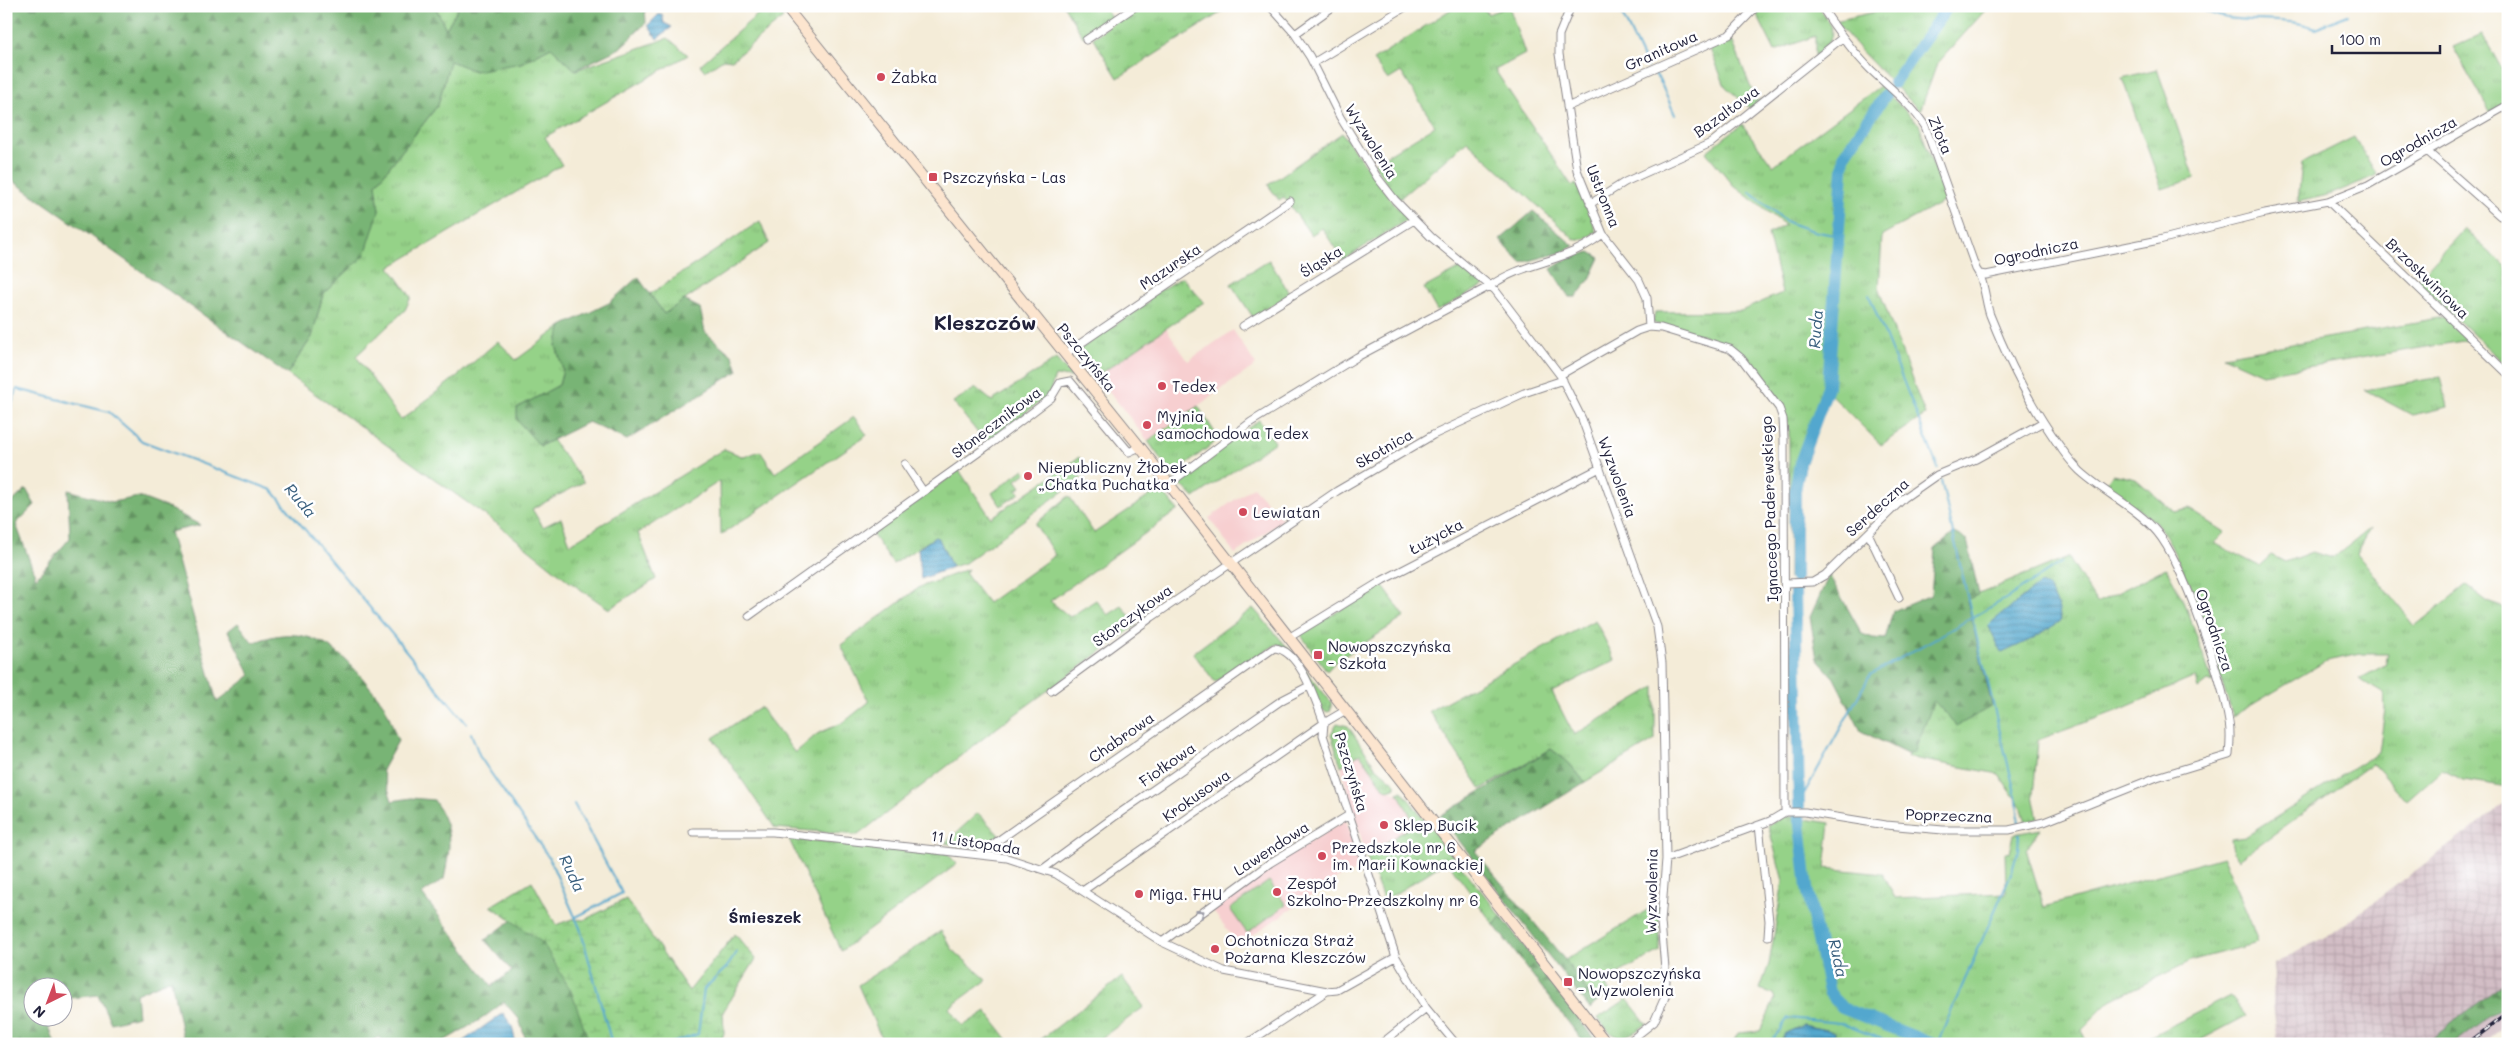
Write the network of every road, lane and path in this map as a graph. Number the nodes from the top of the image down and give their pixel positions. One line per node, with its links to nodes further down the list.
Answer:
1 (784, 6): 26 (main road, Pszczyńska)
2 (1136, 6): 11 (street)
3 (1270, 6): 9 (street, Wyzwolenia)
4 (1334, 6): 9 (street)
5 (1407, 6): 12 (street)
6 (1571, 6): 14 (street, Ustronna)
7 (1757, 6): 14 (street, Granitowa)
8 (1821, 6): 10 (street, Złota)
9 (1296, 34): 12 (street, Wyzwolenia)
10 (1842, 38): 18 (street, Bazaltowa); 22 (street, Złota)
11 (1086, 40)
12 (1313, 63): 20 (street, Wyzwolenia)
13 (2508, 105): 15 (street, Ogrodnicza)
14 (1567, 107): 18 (street, Ustronna)
15 (2428, 152): 17 (street, Ogrodnicza); 19 (street)
16 (1290, 201): 26 (street, Mazurska)
17 (2328, 202): 22 (street, Ogrodnicza); 27 (street, Brzoskwiniowa)
18 (1590, 204): 21 (street, Ustronna)
19 (2508, 212)
20 (1414, 220): 23 (street, Wyzwolenia); 24 (street, Śląska)
21 (1603, 234): 23 (street); 25 (street, Ustronna)
22 (1980, 274): 29 (street, Ogrodnicza)
23 (1490, 286): 28 (street, Wyzwolenia); 33 (street)
24 (1243, 326)
25 (1650, 327): 28 (street); 37 (street, Ignacego Paderewskiego)
26 (1065, 354): 30 (main road, Pszczyńska)
27 (2508, 374)
28 (1562, 377): 32 (street, Wyzwolenia); 36 (street, Skotnica)
29 (2043, 422): 35 (street, Serdeczna); 46 (street, Ogrodnicza)
30 (1140, 447): 33 (main road, Pszczyńska); 34 (street, Słonecznikowa)
31 (905, 464): 34 (street)
32 (1600, 468): 40 (street, Łużycka); 52 (street, Wyzwolenia)
33 (1169, 484): 36 (main road, Pszczyńska)
34 (923, 491): 39 (street, Słonecznikowa)
35 (1868, 533): 37 (street, Serdeczna); 38 (street)
36 (1230, 562): 40 (main road, Pszczyńska); 43 (street, Storczykowa)
37 (1786, 583): 47 (street, Ignacego Paderewskiego)
38 (1900, 598)
39 (749, 616)
40 (1290, 637): 44 (main road, Pszczyńska)
41 (1282, 649): 42 (street, Pszczyńska); 51 (street, Chabrowa)
42 (1309, 686): 45 (street, Pszczyńska); 53 (street, Fiołkowa)
43 (1051, 691)
44 (1346, 710): 45 (street, Pszczyńska); 63 (main road)
45 (1324, 723): 48 (street, Pszczyńska); 54 (street, Krokusowa)
46 (2229, 756): 47 (street, Poprzeczna)
47 (1785, 812): 49 (street, Poprzeczna)
48 (1349, 815): 56 (street, Lawendowa, one-way to 48); 57 (street, Pszczyńska)
49 (1759, 825): 52 (street, Poprzeczna); 55 (street)
50 (693, 832): 51 (street, 11 Listopada)
51 (979, 854): 53 (street, 11 Listopada)
52 (1666, 859): 64 (street, Wyzwolenia)
53 (1043, 869): 54 (street, 11 Listopada)
54 (1084, 890): 56 (street, 11 Listopada)
55 (1768, 936)
56 (1162, 942): 58 (street, 11 Listopada)
57 (1396, 957): 58 (street); 59 (street, Pszczyńska)
58 (1327, 991): 60 (street)
59 (1426, 1008): 61 (street); 62 (street, Pszczyńska)
60 (1246, 1044)
61 (1381, 1044)
62 (1456, 1044)
63 (1607, 1044)
64 (1626, 1044)

